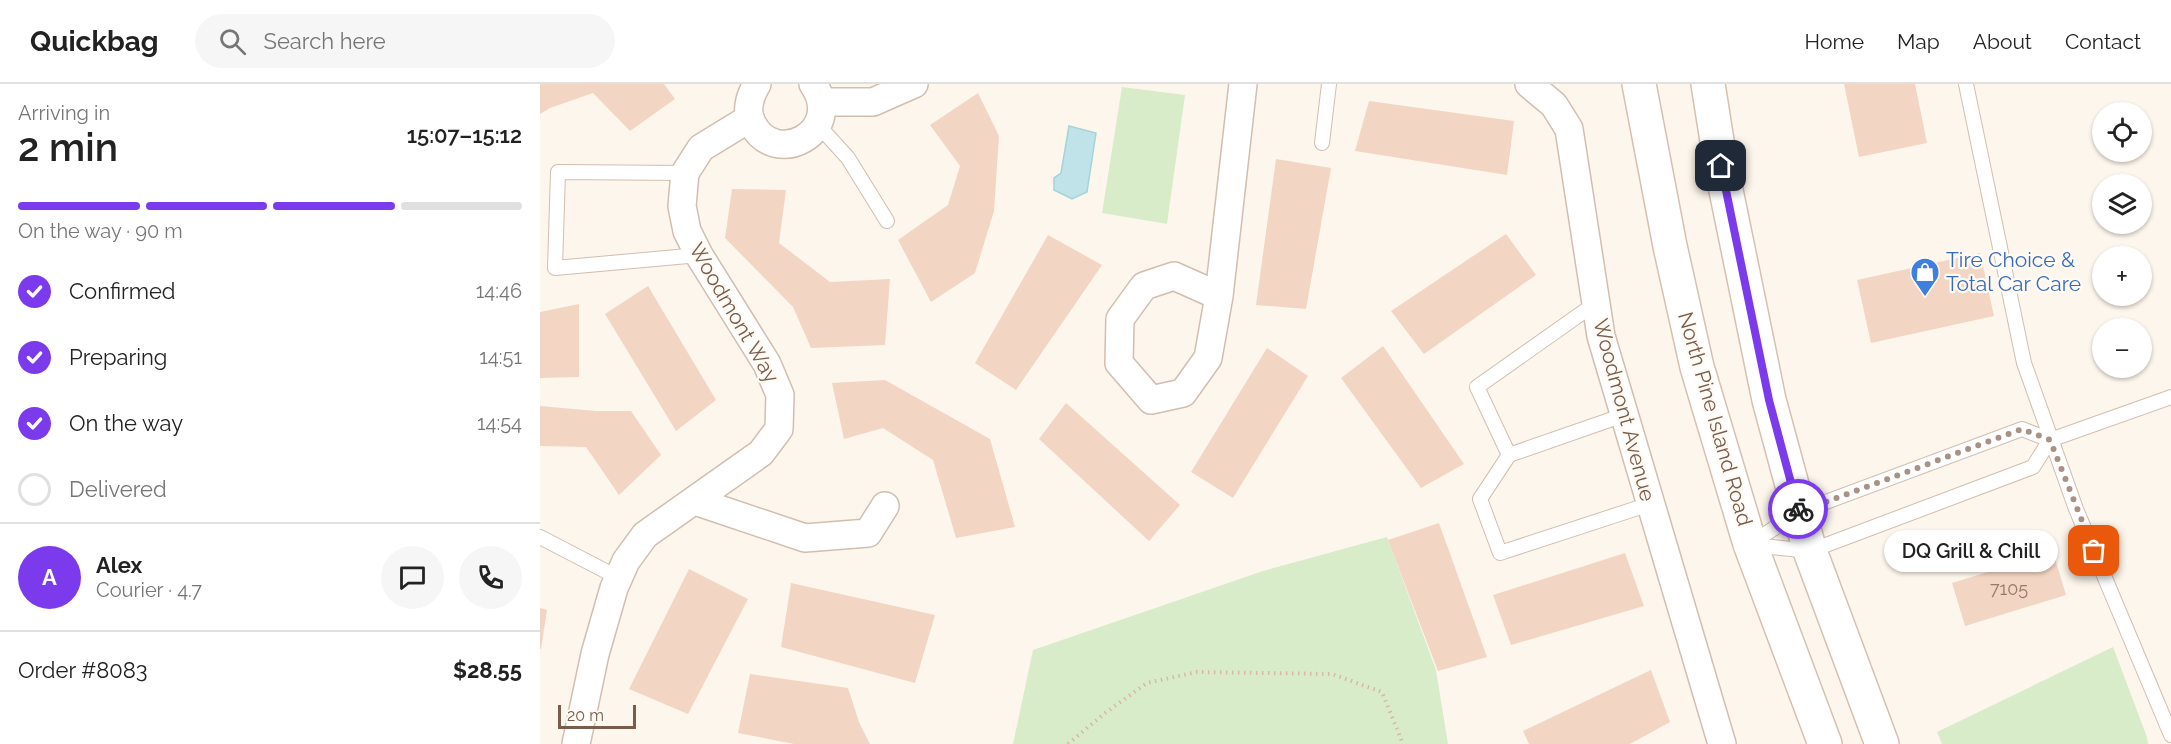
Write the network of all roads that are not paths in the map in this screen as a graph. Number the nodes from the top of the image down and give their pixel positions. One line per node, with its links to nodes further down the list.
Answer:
1 (757, 84): 10 (street)
2 (914, 84): 9 (street)
3 (1243, 84): 15 (street)
4 (1329, 84): 11 (lane)
5 (1529, 84): 16 (street, Woodmont Avenue)
6 (1639, 84): 26 (main road, North Pine Island Road)
7 (1708, 84): 24 (main road)
8 (1966, 84): 19 (lane)
9 (818, 104): 10 (street); 13 (lane)
10 (750, 118): 12 (street, Woodmont Way)
11 (1322, 144)
12 (686, 173): 14 (street, Woodmont Way); 14 (lane)
13 (887, 221)
14 (699, 255): 21 (street, Woodmont Way)
15 (1219, 296): 15 (street)
16 (1596, 303): 18 (street, Woodmont Avenue); 20 (lane)
17 (2171, 397): 19 (lane)
18 (1624, 415): 20 (lane); 22 (street, Woodmont Avenue)
19 (2050, 440): 24 (lane); 27 (lane); 29 (lane)
20 (1509, 454): 22 (lane)
21 (695, 501): 23 (street); 28 (street, Woodmont Way)
22 (1650, 504): 31 (street, Woodmont Avenue)
23 (885, 506)
24 (1799, 512): 26 (lane); 27 (main road)
25 (540, 537): 28 (lane)
26 (1750, 544): 27 (lane); 32 (main road, North Pine Island Road)
27 (1810, 551): 33 (main road)
28 (618, 578): 30 (street, Woodmont Way)
29 (2171, 735)
30 (576, 744)
31 (1722, 744)
32 (1825, 744)
33 (1882, 744)

